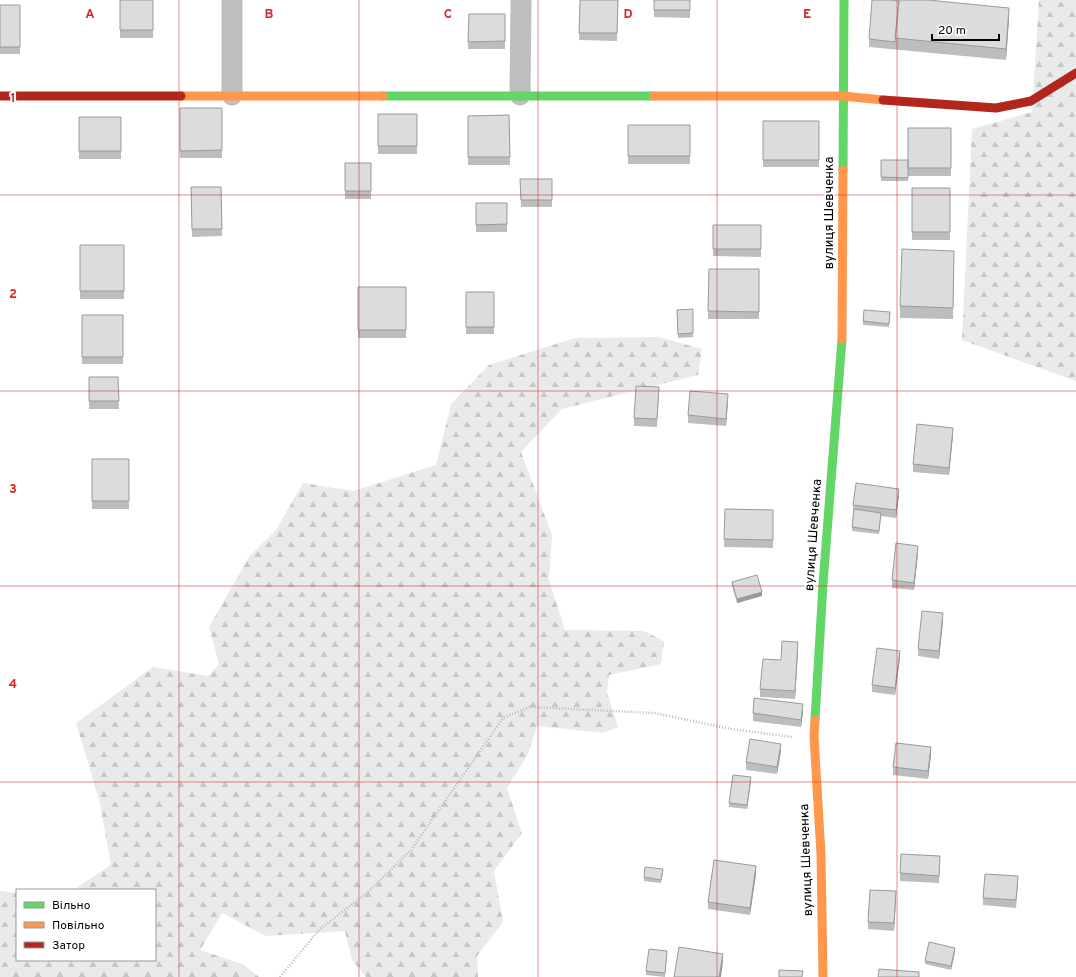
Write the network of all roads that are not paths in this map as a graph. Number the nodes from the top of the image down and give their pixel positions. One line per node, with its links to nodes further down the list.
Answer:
1 (232, 0): 5 (street)
2 (521, 0): 6 (street)
3 (844, 0): 8 (street, вулиця Шевченка)
4 (1076, 73): 8 (street)
5 (232, 95): 6 (street); 7 (street)
6 (520, 95): 8 (street)
7 (0, 96)
8 (843, 96): 9 (street, вулиця Шевченка)
9 (823, 977)

